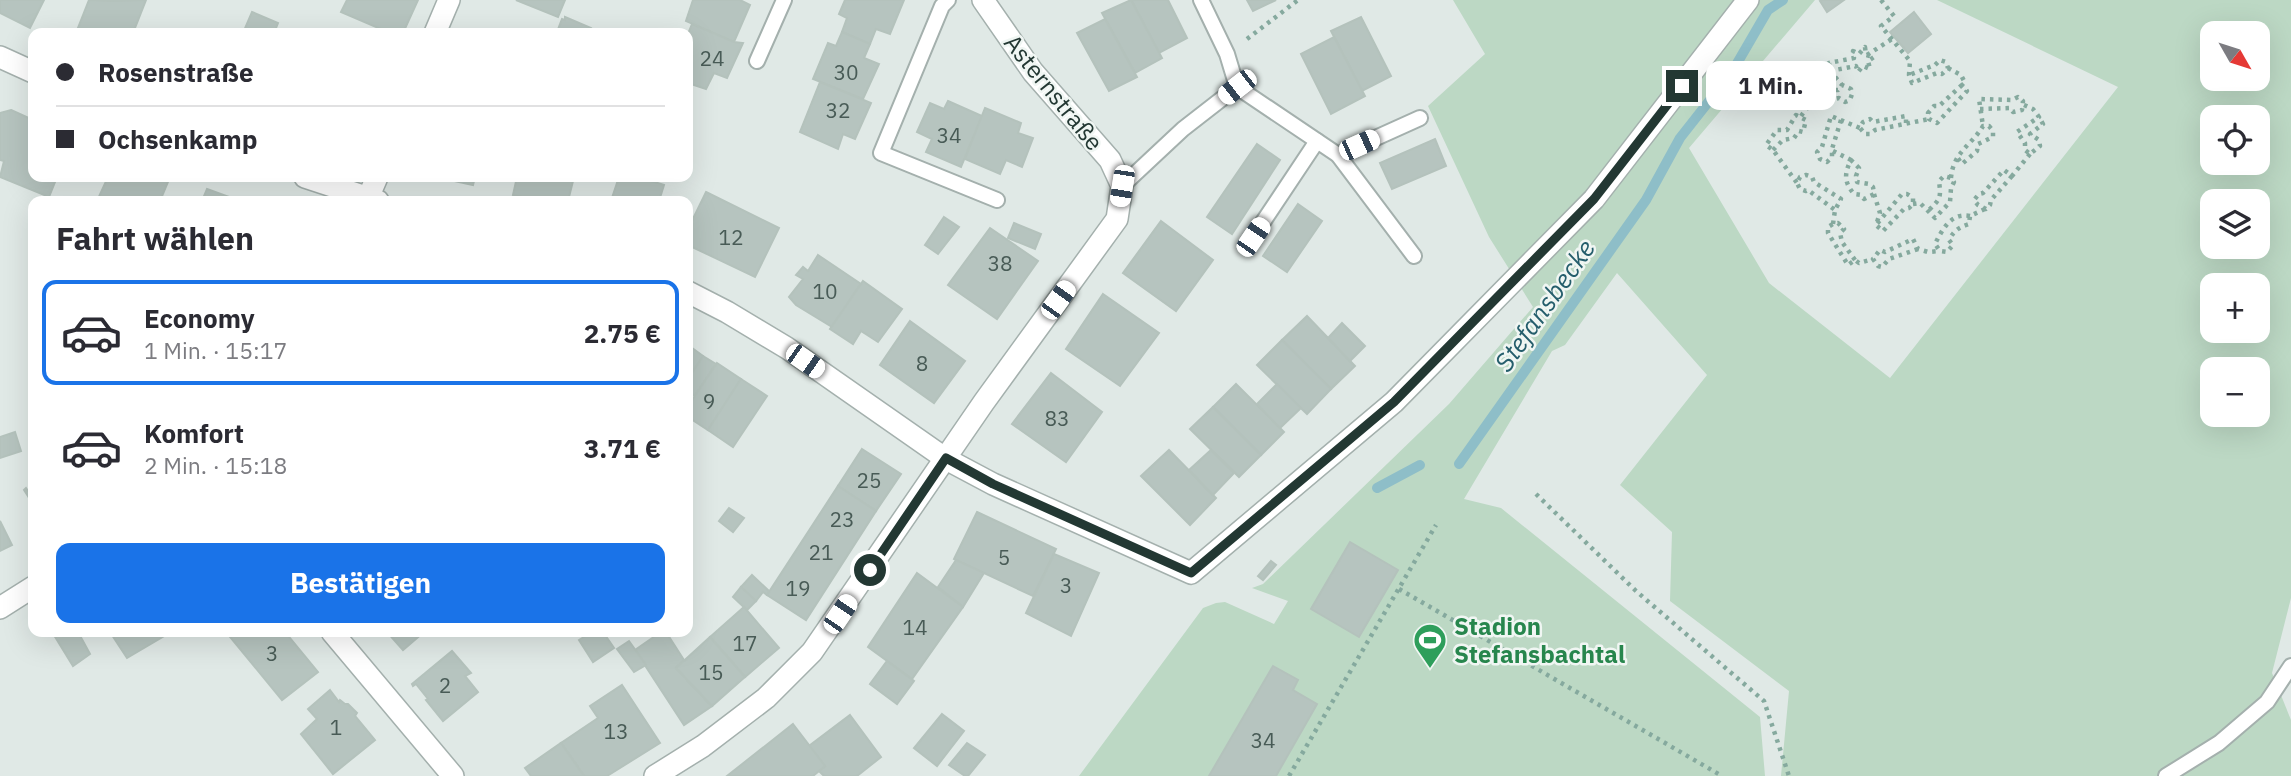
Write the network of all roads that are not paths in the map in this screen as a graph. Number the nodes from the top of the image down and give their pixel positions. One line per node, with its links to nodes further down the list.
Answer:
1 (449, 0): 7 (street)
2 (784, 0): 9 (lane)
3 (948, 0): 18 (lane)
4 (983, 0): 16 (street, Asternstraße)
5 (1201, 0): 11 (lane)
6 (1748, 0): 22 (street)
7 (437, 28)
8 (0, 57): 10 (street)
9 (757, 61)
10 (28, 70)
11 (1237, 87): 13 (lane); 16 (lane)
12 (1420, 118): 14 (lane)
13 (1317, 141): 14 (lane); 19 (lane)
14 (1338, 155): 20 (lane)
15 (320, 182): 17 (street)
16 (1122, 186): 22 (street)
17 (361, 196)
18 (997, 200)
19 (1253, 237)
20 (1414, 256)
21 (693, 295): 22 (street)
22 (946, 458): 28 (street)
23 (28, 590): 24 (street)
24 (0, 608)
25 (336, 637): 27 (street)
26 (2291, 666): 29 (lane)
27 (453, 776)
28 (656, 776)
29 (2166, 776)

